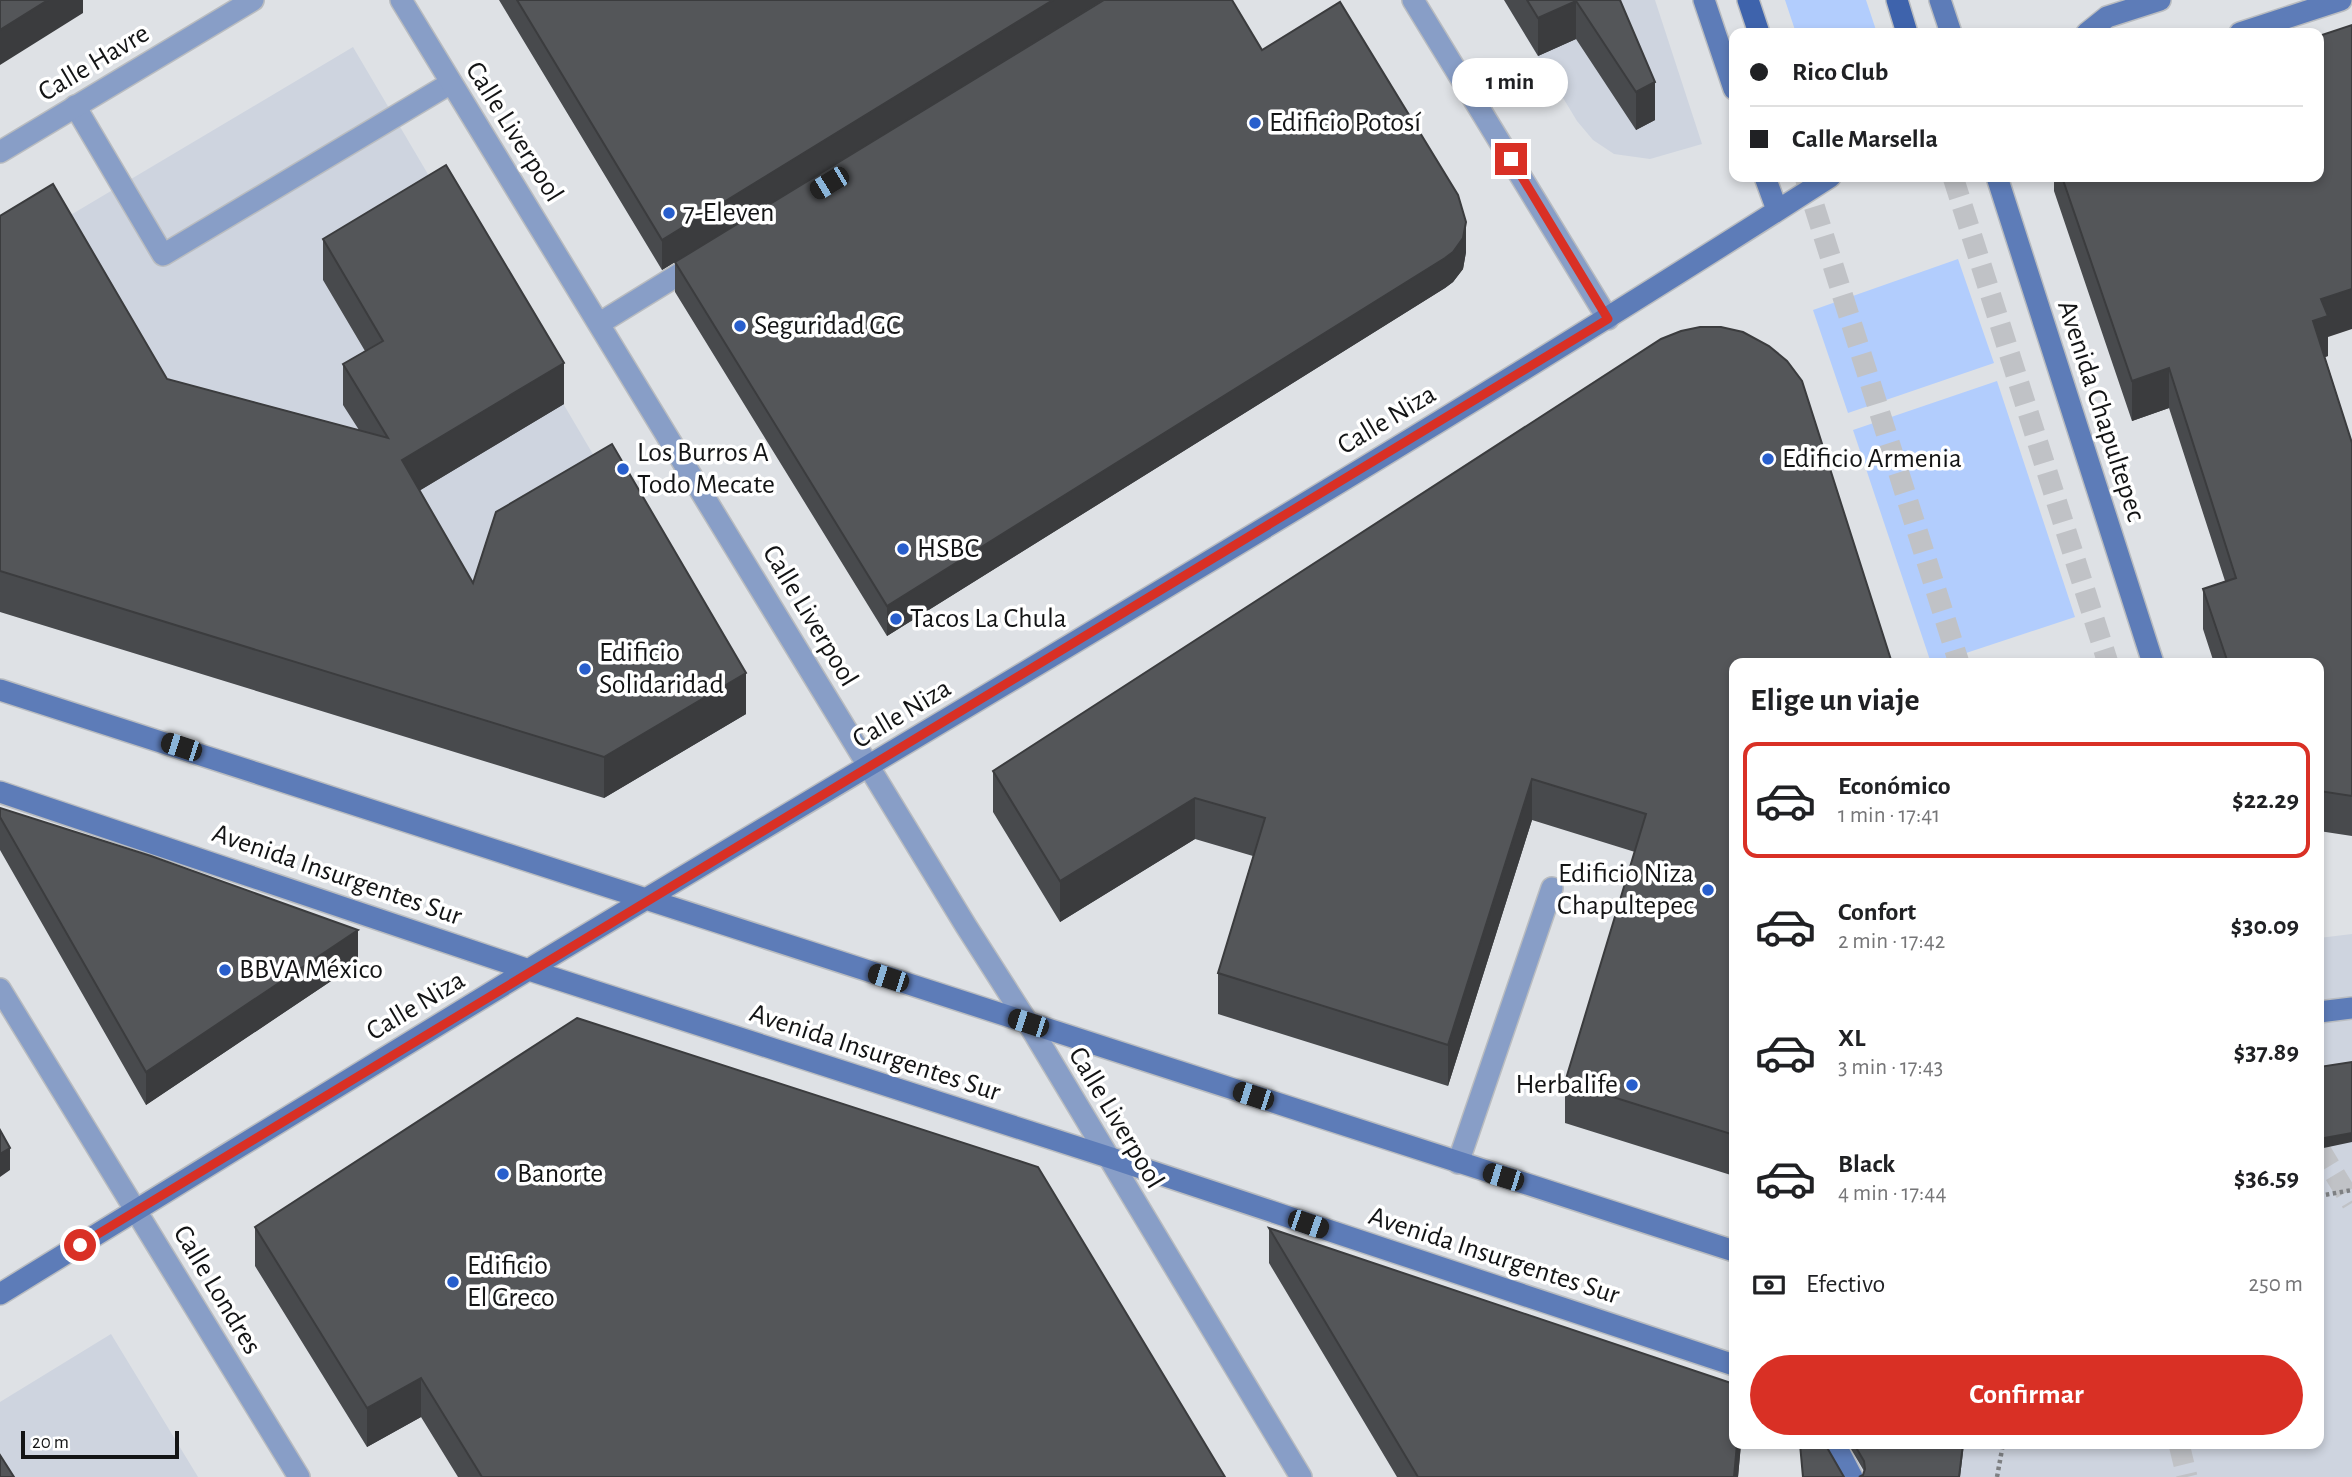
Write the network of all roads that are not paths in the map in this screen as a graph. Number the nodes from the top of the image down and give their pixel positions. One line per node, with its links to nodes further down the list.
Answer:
1 (253, 0): 17 (street, Calle Havre)
2 (401, 0): 16 (street, Calle Liverpool)
3 (1413, 0): 24 (street)
4 (1704, 0): 15 (main road)
5 (1748, 0): 10 (main road)
6 (1896, 0): 11 (main road)
7 (1940, 0): 12 (main road)
8 (2160, 0): 13 (main road)
9 (2341, 0): 14 (main road)
10 (1757, 28)
11 (1905, 28)
12 (1949, 28)
13 (2093, 28)
14 (2255, 28)
15 (1729, 74)
16 (451, 83): 17 (street); 25 (street, Calle Liverpool)
17 (75, 106): 18 (street, Calle Havre)
18 (0, 152)
19 (1767, 182): 22 (main road)
20 (1822, 182): 22 (main road, Calle Niza)
21 (1999, 182): 26 (main road, Avenida Chapultepec)
22 (1777, 211): 24 (main road, Calle Niza)
23 (717, 252): 25 (street)
24 (1608, 319): 28 (main road, Calle Niza)
25 (600, 323): 28 (street, Calle Liverpool)
26 (2151, 658)
27 (0, 690): 31 (main road)
28 (869, 767): 31 (main road, Calle Niza); 36 (street, Calle Liverpool)
29 (0, 792): 32 (main road, Avenida Insurgentes Sur)
30 (1552, 888): 38 (street)
31 (646, 900): 32 (main road, Calle Niza); 36 (main road)
32 (529, 970): 37 (main road, Avenida Insurgentes Sur); 39 (main road, Calle Niza)
33 (0, 989): 39 (street, Calle Londres)
34 (2352, 1008): 35 (main road)
35 (2324, 1011)
36 (1028, 1023): 37 (street, Calle Liverpool); 38 (main road)
37 (1105, 1156): 42 (main road, Avenida Insurgentes Sur); 45 (street, Calle Liverpool)
38 (1458, 1163): 40 (main road)
39 (136, 1211): 41 (main road, Calle Niza); 44 (street, Calle Londres)
40 (1729, 1249)
41 (0, 1294)
42 (1729, 1363)
43 (1838, 1449): 46 (main road)
44 (299, 1477)
45 (1301, 1477)
46 (1852, 1477)

